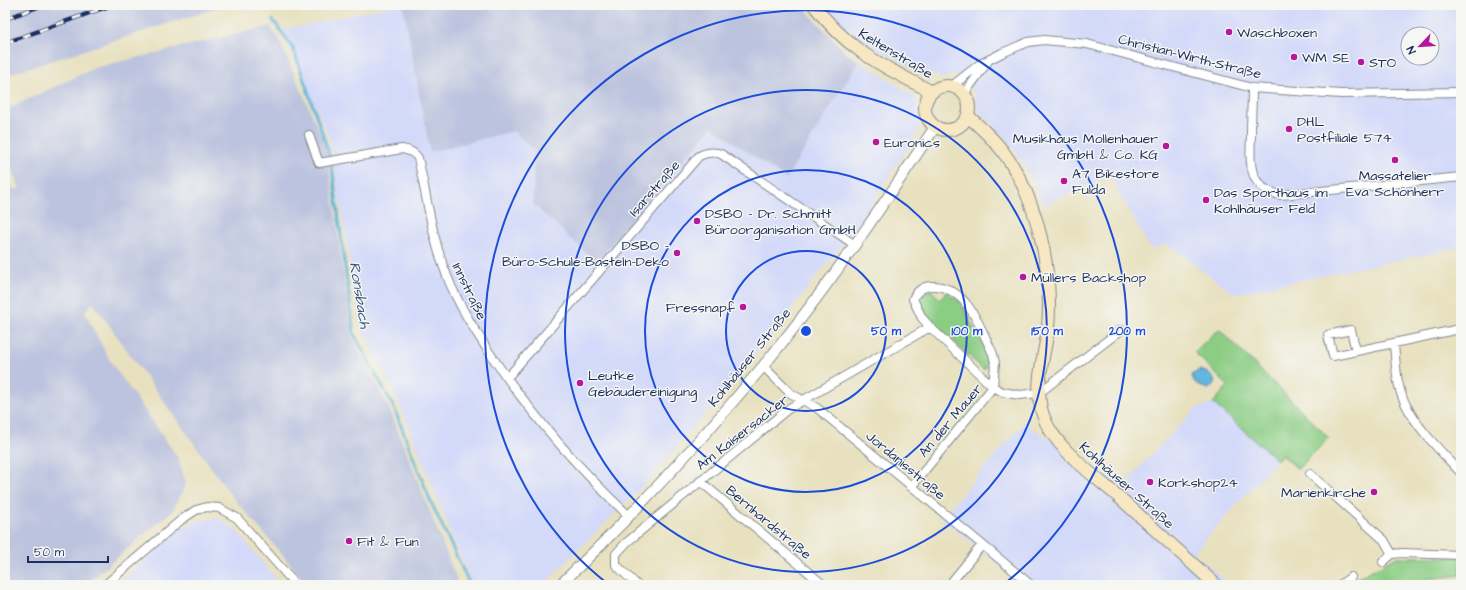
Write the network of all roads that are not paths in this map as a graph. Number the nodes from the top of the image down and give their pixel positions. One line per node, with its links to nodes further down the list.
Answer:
1 (814, 5): 5 (main road, Keltenstraße)
2 (989, 60): 3 (street, Christian-Wirth-Straße); 4 (street, Christian-Wirth-Straße); 7 (street, Christian-Wirth-Straße)
3 (952, 86): 5 (main road); 7 (main road)
4 (1252, 88): 6 (street, Christian-Wirth-Straße); 11 (street)
5 (932, 92): 9 (main road)
6 (1461, 92)
7 (964, 94): 8 (main road)
8 (968, 116): 9 (main road); 21 (main road, Kohlhäuser Straße)
9 (935, 127): 12 (street, Kohlhäuser Straße)
10 (309, 135): 19 (street, Innstraße)
11 (1461, 177)
12 (855, 245): 18 (street, Kohlhäuser Straße); 19 (street, Isarstraße)
13 (930, 327): 20 (street); 20 (street); 22 (street, Am Kaisersacker)
14 (1121, 330): 21 (street)
15 (1461, 332): 16 (street)
16 (1394, 344): 17 (street); 23 (street)
17 (1356, 351)
18 (764, 366): 22 (street, Jordanisstraße); 27 (street, Kohlhäuser Straße)
19 (507, 378): 27 (street, Innstraße)
20 (994, 387): 21 (street); 26 (street, An der Mauer)
21 (1039, 393): 40 (main road, Kohlhäuser Straße)
22 (805, 401): 25 (street, Am Kaisersacker); 26 (street, Jordanisstraße)
23 (1461, 473)
24 (1310, 474): 29 (street)
25 (700, 481): 33 (street, Bernhardstraße); 37 (street, Am Kaisersacker)
26 (911, 487): 28 (street, Jordanisstraße)
27 (629, 516): 36 (street, Kohlhäuser Straße)
28 (982, 545): 38 (street); 39 (street, Jordanisstraße)
29 (1392, 554): 30 (street); 31 (street)
30 (1461, 555)
31 (1383, 562)
32 (1351, 577): 41 (street)
33 (820, 582)
34 (106, 585): 35 (street)
35 (296, 585)
36 (560, 585)
37 (637, 585)
38 (949, 585)
39 (1031, 585)
40 (1216, 585)
41 (1340, 585)

